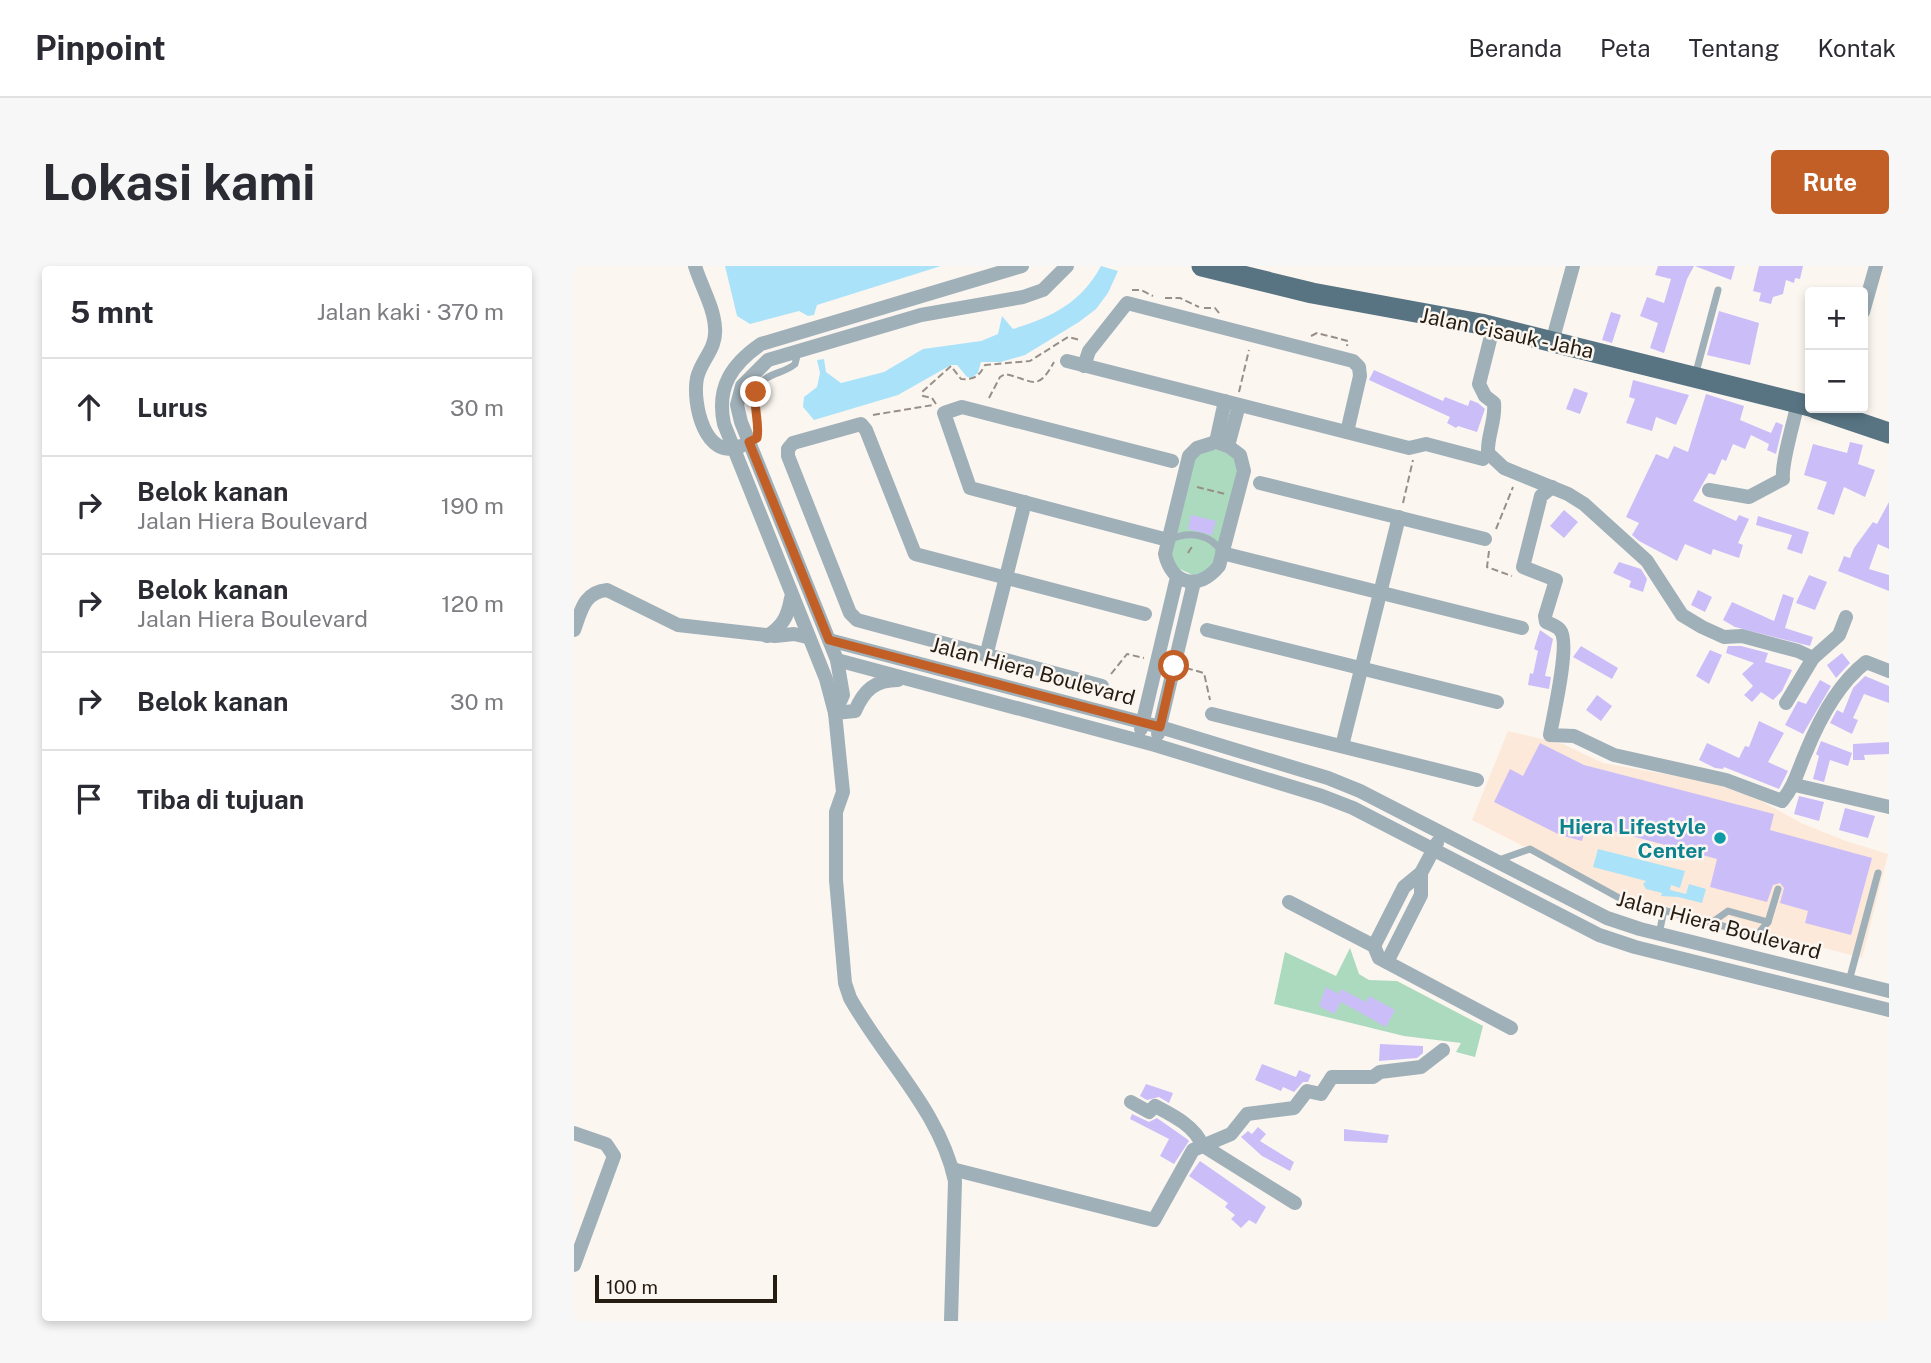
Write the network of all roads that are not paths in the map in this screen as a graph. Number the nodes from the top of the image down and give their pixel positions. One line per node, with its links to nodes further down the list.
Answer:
1 (695, 266): 22 (street)
2 (1067, 266): 20 (street)
3 (1202, 266): 9 (main road, Jalan Cisauk - Jaha)
4 (1573, 266): 10 (street)
5 (1876, 266): 8 (street)
6 (1020, 267): 22 (street)
7 (1718, 290): 13 (lane)
8 (1868, 294)
9 (1493, 328): 10 (main road, Jalan Cisauk - Jaha); 26 (street)
10 (1552, 342): 13 (main road, Jalan Cisauk - Jaha)
11 (1067, 361): 12 (street)
12 (1084, 366): 14 (street); 18 (street)
13 (1695, 376): 15 (main road, Jalan Cisauk - Jaha)
14 (1233, 403): 18 (street); 21 (street)
15 (1805, 404)
16 (1805, 412): 27 (street)
17 (1843, 413): 19 (main road, Jalan Cisauk - Jaha)
18 (1347, 432): 23 (street)
19 (1889, 433)
20 (749, 442): 22 (street); 44 (street)
21 (1222, 444): 31 (street); 32 (street)
22 (734, 449): 37 (street)
23 (1483, 458)
24 (1172, 460): 28 (street)
25 (1260, 483): 29 (street)
26 (1552, 487): 47 (street); 66 (street)
27 (1709, 490)
28 (1025, 502): 31 (street); 34 (street)
29 (1399, 517): 30 (street); 36 (street)
30 (1489, 539)
31 (1168, 540): 32 (lane); 33 (street)
32 (1222, 553): 35 (street); 36 (street)
33 (1177, 577): 35 (street); 49 (street)
34 (1006, 578): 38 (street); 46 (street); 46 (street)
35 (1194, 582): 51 (street)
36 (1380, 593): 40 (street); 52 (street)
37 (791, 596): 43 (street); 45 (street)
38 (1145, 614)
39 (1846, 617): 47 (street)
40 (1522, 628)
41 (574, 630): 43 (street)
42 (1207, 630): 52 (street)
43 (767, 636): 45 (street)
44 (829, 640): 45 (street); 48 (street); 60 (street, Jalan Hiera Boulevard)
45 (809, 642): 50 (street)
46 (986, 656): 55 (street)
47 (1813, 658): 57 (street)
48 (837, 660): 50 (street); 54 (street, Jalan Hiera Boulevard); 58 (street)
49 (1157, 661): 51 (street); 60 (street)
50 (820, 666): 58 (street)
51 (1174, 666): 61 (street)
52 (1362, 668): 56 (street); 64 (street)
53 (1889, 671): 66 (street)
54 (916, 681): 58 (street); 62 (street, Jalan Hiera Boulevard)
55 (1102, 686)
56 (1497, 702)
57 (1786, 703)
58 (835, 713): 93 (street)
59 (1212, 714): 64 (street)
60 (1143, 722): 61 (street, Jalan Hiera Boulevard); 62 (street)
61 (1160, 727): 63 (street); 68 (street, Jalan Hiera Boulevard)
62 (1138, 741): 63 (street, Jalan Hiera Boulevard)
63 (1155, 745): 69 (street, Jalan Hiera Boulevard)
64 (1342, 746): 65 (street)
65 (1477, 780)
66 (1795, 785): 67 (street)
67 (1889, 807)
68 (1443, 832): 69 (street); 70 (street, Jalan Hiera Boulevard)
69 (1434, 849): 71 (street); 85 (street, Jalan Hiera Boulevard)
70 (1495, 861): 75 (lane); 80 (street, Jalan Hiera Boulevard)
71 (1421, 873): 81 (street); 82 (street)
72 (1878, 873): 84 (lane)
73 (1778, 889): 77 (lane)
74 (1289, 902): 81 (street)
75 (1664, 910): 78 (lane); 80 (lane)
76 (1754, 918): 77 (lane); 78 (lane); 79 (lane)
77 (1768, 922): 79 (lane)
78 (1711, 923): 79 (lane)
79 (1750, 933)
80 (1659, 934): 83 (street, Jalan Hiera Boulevard)
81 (1374, 946): 82 (street)
82 (1387, 962): 88 (street)
83 (1799, 968): 84 (street, Jalan Hiera Boulevard); 85 (street)
84 (1849, 981): 86 (street, Jalan Hiera Boulevard)
85 (1795, 986): 87 (street, Jalan Hiera Boulevard)
86 (1889, 991)
87 (1889, 1010)
88 (1511, 1028)
89 (1443, 1050): 92 (street)
90 (1131, 1102): 92 (street)
91 (574, 1133): 95 (street)
92 (1202, 1145): 93 (street); 94 (street)
93 (953, 1169): 96 (street)
94 (1295, 1203)
95 (574, 1265)
96 (951, 1321)

